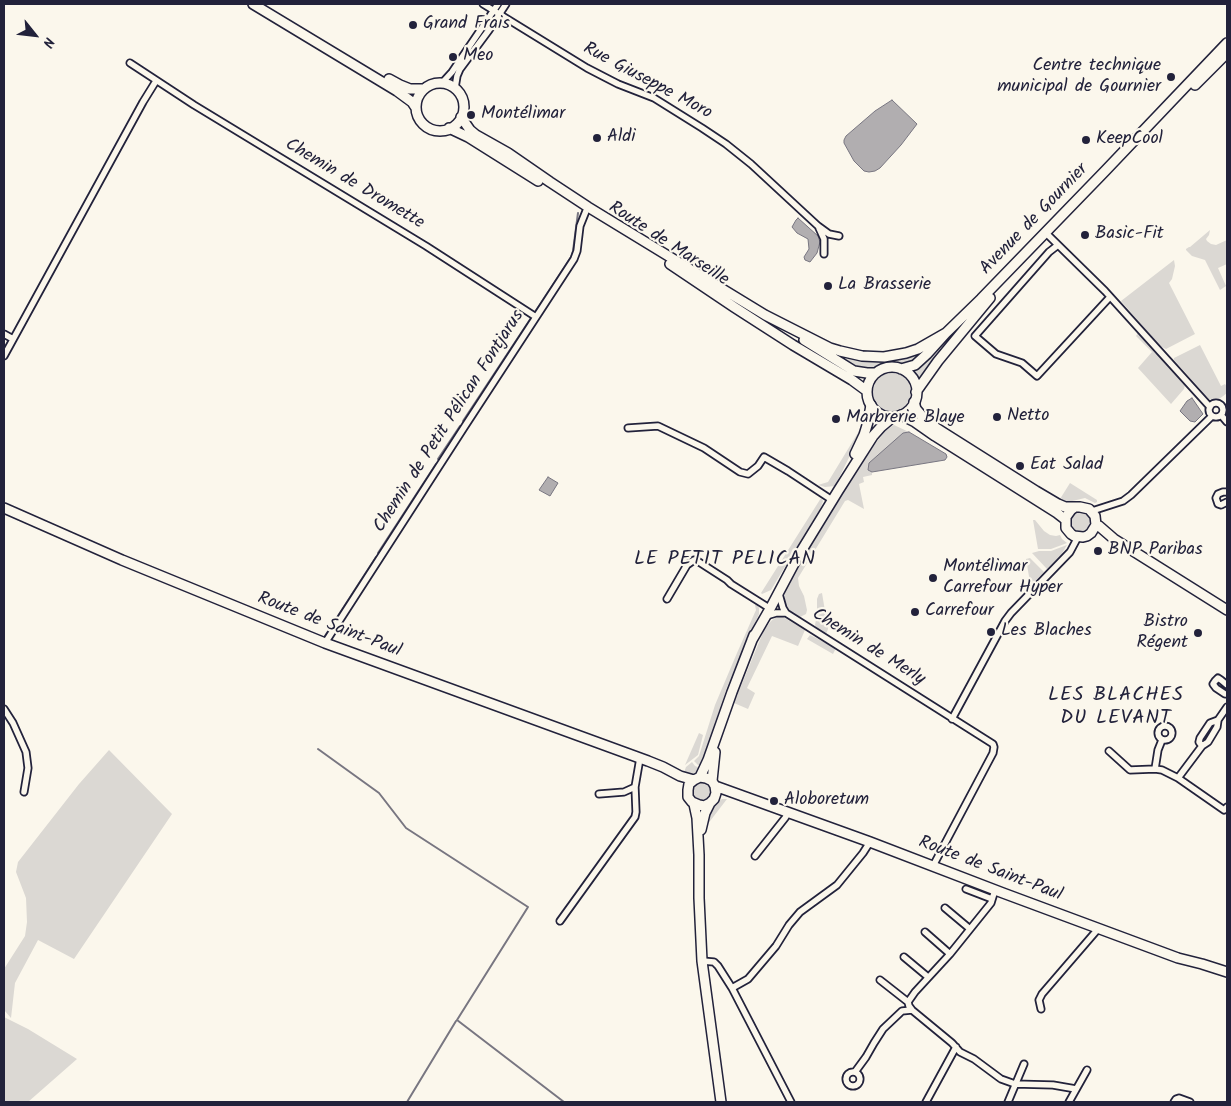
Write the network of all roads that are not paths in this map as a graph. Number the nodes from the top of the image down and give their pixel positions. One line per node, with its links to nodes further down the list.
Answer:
1 (253, 4): 14 (main road)
2 (265, 4): 13 (main road)
3 (483, 4): 6 (street, Rue Giuseppe Moro)
4 (500, 4): 6 (street)
5 (506, 4): 6 (street)
6 (497, 12): 11 (street); 12 (street); 18 (street, Rue Giuseppe Moro)
7 (1227, 43): 26 (main road, Avenue de Gournier)
8 (1227, 53): 20 (main road, Avenue de Gournier)
9 (130, 63): 10 (street, Chemin de Dromette)
10 (156, 81): 24 (street, Chemin de Dromette); 29 (street)
11 (442, 83): 12 (main road); 13 (main road)
12 (455, 88): 15 (main road)
13 (424, 89): 14 (main road)
14 (416, 108): 16 (main road)
15 (461, 117): 16 (main road); 25 (main road, Route de Marseille)
16 (450, 128): 17 (main road, Route de Marseille)
17 (586, 212): 24 (street, Chemin de Petit Pélican Fontjarus); 34 (main road, Route de Marseille)
18 (818, 226): 19 (street, Rue Giuseppe Moro); 22 (street)
19 (839, 236)
20 (1049, 236): 21 (street); 31 (main road, Avenue de Gournier)
21 (1058, 245): 23 (street); 23 (street)
22 (824, 254)
23 (1110, 297): 40 (street)
24 (536, 317): 66 (street, Chemin de Petit Pélican Fontjarus)
25 (773, 320): 27 (main road); 33 (main road)
26 (958, 321): 27 (main road, Avenue de Gournier); 31 (main road)
27 (946, 333): 32 (main road, Avenue de Gournier)
28 (4, 334): 29 (street)
29 (13, 339): 30 (street)
30 (4, 356)
31 (938, 361): 35 (main road, Avenue de Gournier)
32 (902, 369): 33 (main road); 35 (main road)
33 (876, 373): 34 (main road)
34 (867, 391): 38 (main road)
35 (916, 392): 37 (main road)
36 (1227, 401): 39 (street)
37 (914, 402): 42 (main road); 51 (main road)
38 (871, 405): 42 (main road); 46 (main road)
39 (1221, 406): 40 (street); 41 (street)
40 (1210, 407): 43 (street)
41 (1220, 415): 43 (street); 44 (street)
42 (897, 416): 46 (main road); 53 (main road)
43 (1212, 416): 52 (street)
44 (1227, 422)
45 (628, 428): 48 (street)
46 (838, 491): 48 (main road)
47 (1227, 492): 49 (street)
48 (832, 500): 58 (main road)
49 (1227, 502)
50 (4, 508): 66 (main road, Route de Saint-Paul)
51 (1075, 508): 52 (main road); 53 (main road)
52 (1092, 512): 54 (main road)
53 (1066, 520): 56 (main road)
54 (1096, 525): 55 (main road); 57 (main road)
55 (1091, 533): 56 (main road); 57 (main road)
56 (1078, 537): 71 (street)
57 (1114, 539): 62 (main road)
58 (797, 558): 59 (main road); 61 (main road)
59 (779, 593): 63 (street, Chemin de Merly); 64 (main road)
60 (667, 599): 61 (street)
61 (766, 606): 65 (main road)
62 (1227, 610)
63 (786, 613): 64 (street); 71 (street, Chemin de Merly)
64 (766, 616): 65 (main road)
65 (752, 640): 72 (main road)
66 (325, 643): 75 (main road, Route de Saint-Paul)
67 (1227, 685): 68 (street)
68 (1227, 694)
69 (1227, 708): 78 (street)
70 (4, 709): 82 (street)
71 (952, 719): 92 (street, Chemin de Merly)
72 (718, 735): 77 (main road); 79 (main road)
73 (1162, 740): 76 (street)
74 (1109, 751): 76 (street)
75 (644, 760): 77 (main road, Route de Saint-Paul); 80 (street); 81 (main road, Route de Saint-Paul)
76 (1155, 769): 78 (street)
77 (697, 778): 79 (main road); 81 (main road)
78 (1178, 778): 87 (street)
79 (713, 784): 84 (main road, Route de Saint-Paul); 85 (main road)
80 (635, 787): 83 (street); 96 (street)
81 (688, 790): 86 (main road)
82 (24, 792)
83 (599, 794)
84 (743, 797): 85 (main road, Route de Saint-Paul); 88 (main road, Route de Saint-Paul)
85 (712, 801): 86 (main road); 90 (main road)
86 (694, 804): 90 (main road)
87 (1226, 808)
88 (788, 813): 89 (main road, Route de Saint-Paul); 91 (street)
89 (870, 842): 92 (main road, Route de Saint-Paul); 106 (street)
90 (699, 855): 102 (main road)
91 (755, 856)
92 (933, 866): 94 (main road, Route de Saint-Paul)
93 (966, 889): 94 (street)
94 (994, 895): 97 (street); 98 (main road, Route de Saint-Paul)
95 (945, 908): 97 (street)
96 (560, 921)
97 (970, 929): 100 (street)
98 (1098, 929): 103 (main road, Route de Saint-Paul); 108 (street)
99 (925, 932): 100 (street)
100 (950, 954): 104 (street)
101 (904, 957): 104 (street)
102 (702, 961): 106 (street); 116 (main road)
103 (1227, 972)
104 (928, 977): 107 (street)
105 (880, 980): 107 (street)
106 (732, 988): 117 (street)
107 (908, 1002): 109 (street)
108 (1041, 1009)
109 (912, 1010): 110 (street); 113 (street)
110 (956, 1047): 114 (street); 118 (street)
111 (1024, 1064): 114 (street)
112 (1087, 1070): 115 (street)
113 (855, 1072)
114 (1015, 1084): 115 (street); 119 (street)
115 (1076, 1090): 120 (street)
116 (721, 1102)
117 (792, 1102)
118 (926, 1102)
119 (1008, 1102)
120 (1068, 1102)
121 (1174, 1102): 122 (street)
122 (1190, 1102)

